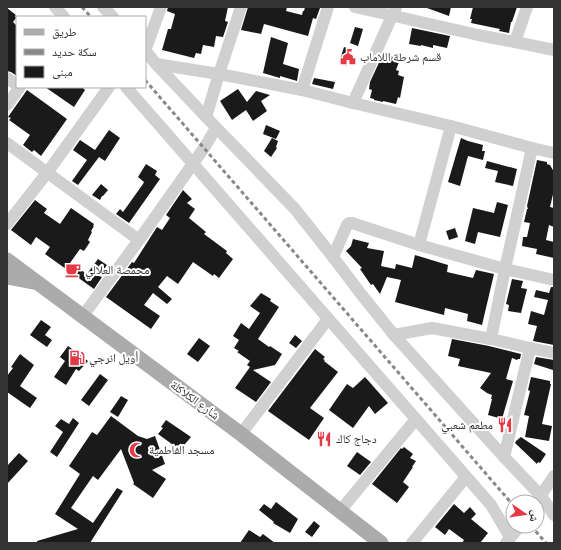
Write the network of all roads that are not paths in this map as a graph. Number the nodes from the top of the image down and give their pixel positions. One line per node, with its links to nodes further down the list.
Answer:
1 (103, 7): 8 (street)
2 (161, 7): 10 (street)
3 (241, 7): 14 (street)
4 (328, 7): 20 (street)
5 (354, 7): 7 (street)
6 (527, 7): 9 (street)
7 (394, 11): 9 (street); 21 (street)
8 (112, 16)
9 (515, 42): 11 (street)
10 (146, 47)
11 (554, 50)
12 (146, 51): 13 (street)
13 (156, 64): 14 (street); 23 (street)
14 (219, 74): 20 (street); 23 (street)
15 (7, 78): 16 (street)
16 (16, 84)
17 (19, 88): 22 (street)
18 (108, 88): 30 (street)
19 (127, 88): 29 (street)
20 (302, 90): 21 (street)
21 (353, 103): 24 (street)
22 (7, 105)
23 (206, 117): 25 (street)
24 (450, 126): 27 (street); 33 (street)
25 (216, 128): 29 (street); 34 (street)
26 (7, 143): 30 (street)
27 (532, 148): 28 (street); 36 (street)
28 (554, 153)
29 (193, 164): 32 (street); 41 (street)
30 (47, 173): 31 (street); 32 (street)
31 (7, 224)
32 (139, 240): 40 (street)
33 (419, 245): 34 (street); 36 (street)
34 (333, 257): 42 (street)
35 (7, 260): 39 (main road, شارع الكلاكلة)
36 (505, 269): 38 (street); 43 (street)
37 (7, 277): 39 (main road)
38 (554, 280)
39 (39, 283): 40 (main road, شارع الكلاكلة)
40 (82, 317): 47 (main road, شارع الكلاكلة)
41 (328, 319): 46 (street); 47 (street)
42 (394, 336): 43 (street); 48 (street)
43 (491, 339): 44 (street)
44 (530, 348): 45 (street); 48 (street)
45 (554, 353)
46 (416, 419): 50 (street); 54 (street)
47 (241, 434): 54 (main road, شارع الكلاكلة)
48 (504, 457): 51 (street)
49 (554, 476): 52 (street)
50 (466, 477): 56 (street); 58 (street)
51 (535, 494)
52 (542, 494)
53 (545, 505): 55 (street)
54 (340, 511): 57 (main road, شارع الكلاكلة)
55 (554, 515)
56 (508, 540)
57 (381, 543)
58 (412, 543)

